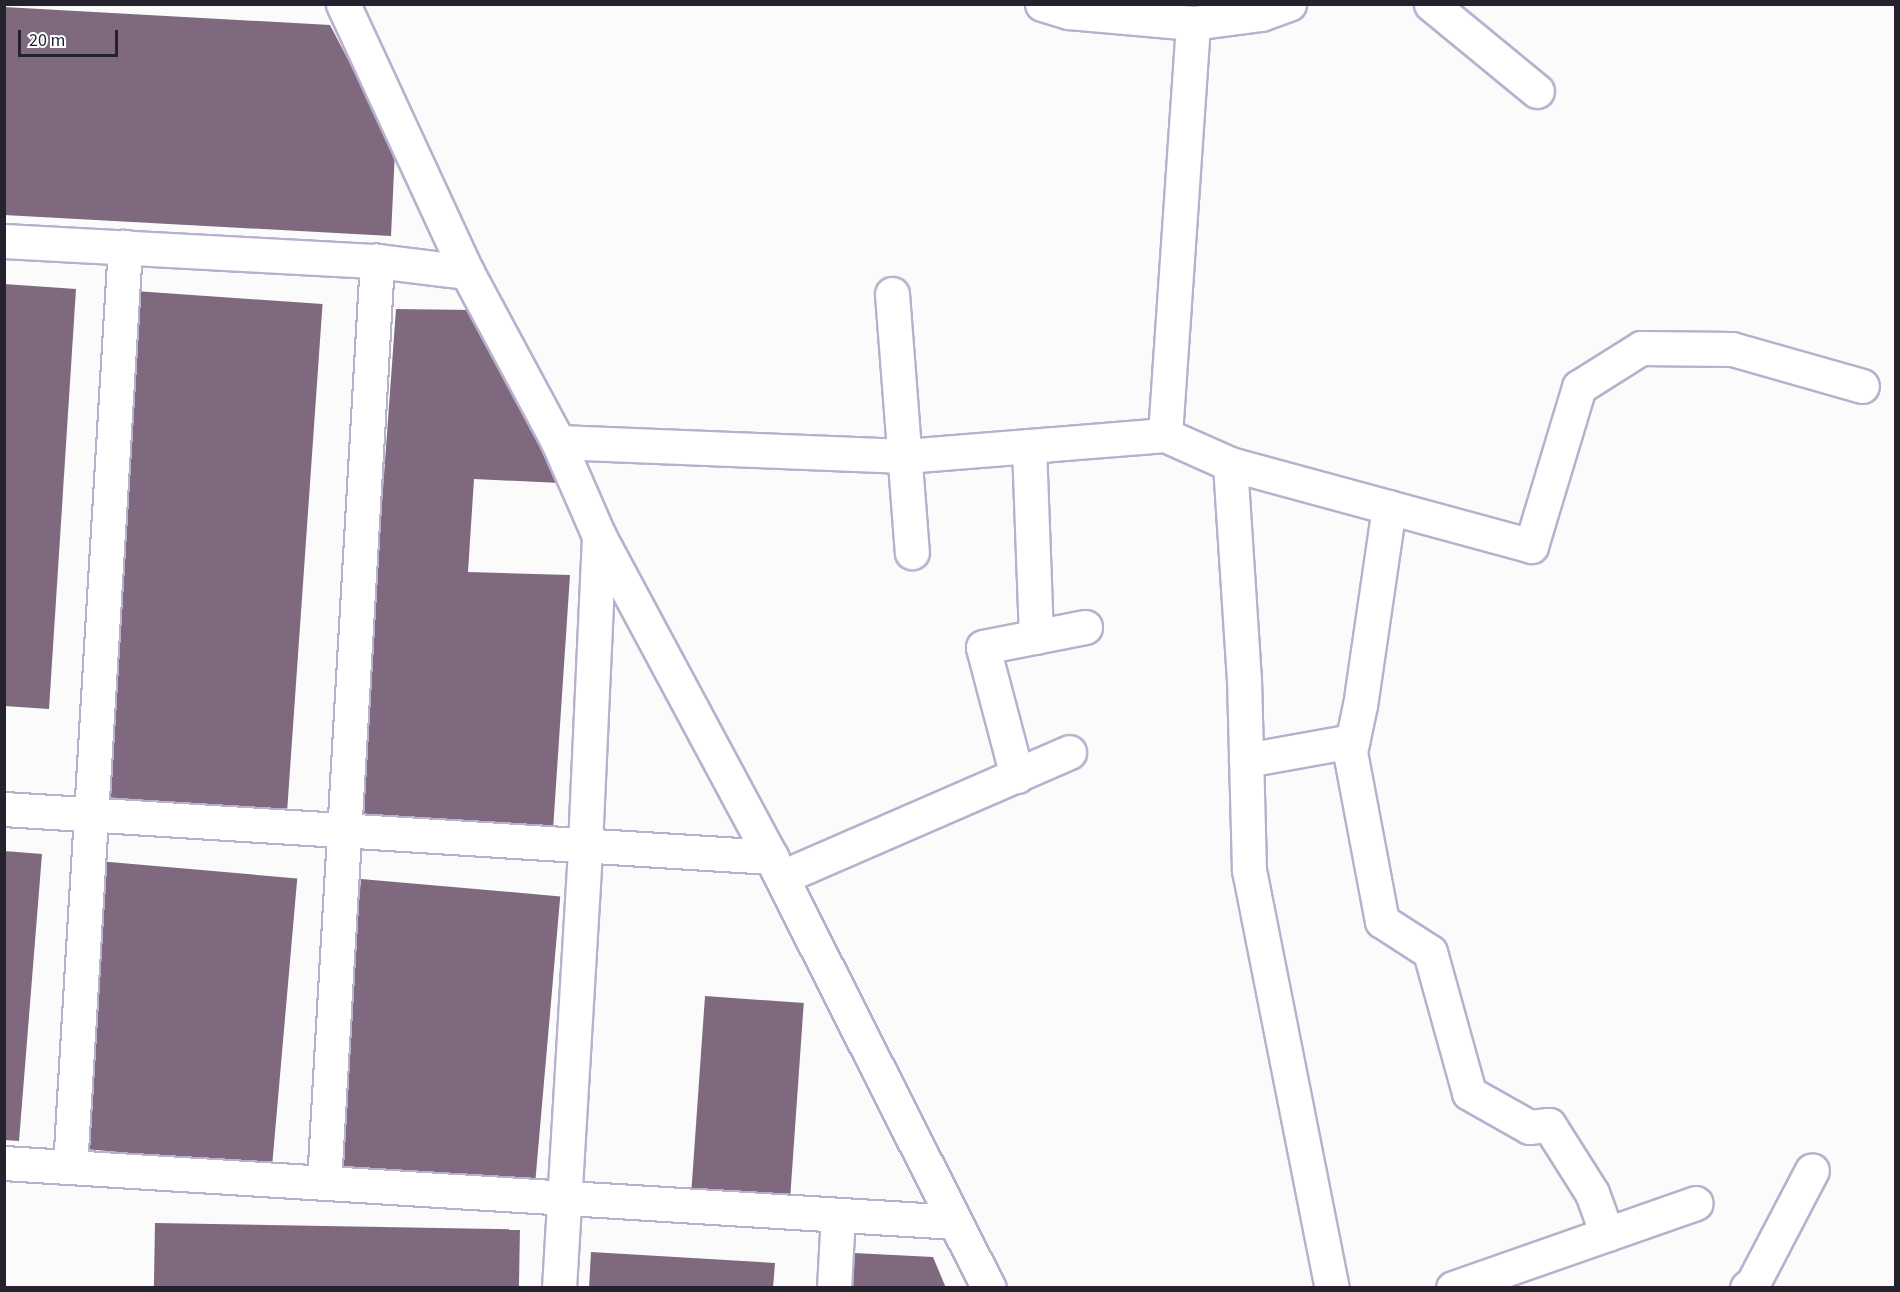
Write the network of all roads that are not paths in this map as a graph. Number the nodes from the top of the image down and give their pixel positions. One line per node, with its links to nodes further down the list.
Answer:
1 (343, 4): 11 (street)
2 (1042, 4): 5 (street)
3 (1289, 4): 6 (street)
4 (1431, 4): 7 (street)
5 (1162, 12): 6 (street)
6 (1193, 23): 14 (street)
7 (1537, 91)
8 (4, 241): 9 (street)
9 (125, 247): 10 (street); 29 (street)
10 (377, 261): 11 (street); 30 (street)
11 (467, 272): 15 (street)
12 (892, 294): 17 (street)
13 (1862, 386): 19 (street)
14 (1165, 435): 16 (street); 18 (street)
15 (558, 442): 17 (street); 20 (street)
16 (1029, 446): 17 (street); 23 (street)
17 (904, 456): 21 (street)
18 (1230, 464): 19 (street); 26 (street)
19 (1389, 507): 24 (street)
20 (598, 536): 31 (street); 32 (street)
21 (912, 552)
22 (1085, 627): 23 (street)
23 (1036, 637): 27 (street)
24 (1352, 741): 26 (street); 41 (street)
25 (1070, 752): 27 (street)
26 (1246, 760): 45 (street)
27 (1017, 776): 32 (street)
28 (4, 810): 29 (street)
29 (91, 815): 30 (street); 34 (street)
30 (344, 830): 31 (street); 36 (street)
31 (585, 845): 32 (street); 37 (street)
32 (777, 867): 40 (street)
33 (4, 1163): 34 (street)
34 (70, 1167): 36 (street)
35 (1812, 1170): 47 (street)
36 (324, 1183): 37 (street)
37 (564, 1198): 39 (street); 42 (street)
38 (1696, 1203): 41 (street)
39 (838, 1215): 40 (street); 43 (street)
40 (954, 1221): 44 (street)
41 (1607, 1234): 46 (street)
42 (559, 1287)
43 (834, 1287)
44 (989, 1287)
45 (1332, 1287)
46 (1453, 1287)
47 (1747, 1287)

